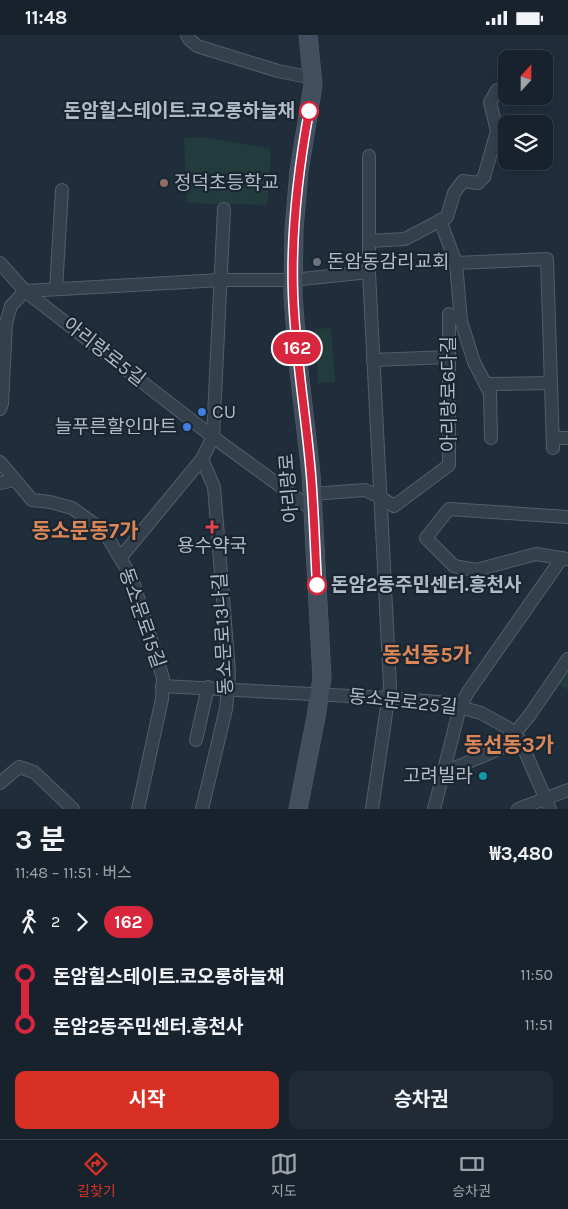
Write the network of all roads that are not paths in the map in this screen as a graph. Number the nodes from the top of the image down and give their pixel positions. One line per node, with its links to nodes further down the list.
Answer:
1 (187, 35): 3 (street)
2 (308, 35): 3 (main road, 아리랑로)
3 (313, 78): 14 (main road, 아리랑로)
4 (498, 91): 8 (street)
5 (369, 156): 9 (street)
6 (62, 190): 15 (street)
7 (224, 209): 13 (street)
8 (440, 220): 9 (street); 11 (street)
9 (369, 241): 12 (street)
10 (0, 263): 16 (street, 아리랑로5길)
11 (456, 263): 20 (street); 21 (street)
12 (369, 272): 14 (street); 19 (street)
13 (221, 280): 14 (street); 15 (street); 23 (street)
14 (292, 280): 31 (main road, 아리랑로)
15 (56, 289): 16 (street)
16 (25, 291): 22 (street); 23 (street, 아리랑로5길)
17 (448, 314): 18 (street, 아리랑로6다길)
18 (449, 357): 19 (street); 30 (street, 아리랑로6다길)
19 (373, 360): 30 (street)
20 (551, 383): 21 (street); 25 (street)
21 (486, 384): 24 (street)
22 (0, 409)
23 (213, 437): 26 (street); 31 (street, 아리랑로5길)
24 (491, 438)
25 (568, 438)
26 (202, 459): 33 (street); 38 (street, 동소문로13나길)
27 (0, 462): 28 (street, 동소문로15길)
28 (15, 480): 29 (street); 33 (street, 동소문로15길)
29 (0, 483)
30 (380, 497): 31 (street); 40 (street)
31 (312, 502): 39 (main road, 아리랑로)
32 (567, 517): 34 (street)
33 (121, 557): 36 (street, 동소문로15길)
34 (565, 558): 41 (street)
35 (568, 659): 42 (street)
36 (162, 686): 37 (street); 49 (street, 동소문로15길)
37 (208, 687): 38 (street); 43 (street)
38 (228, 688): 39 (street); 50 (street, 동소문로13나길)
39 (320, 695): 40 (street, 동소문로25길); 51 (main road, 아리랑로)
40 (388, 699): 41 (street, 동소문로25길); 52 (street)
41 (460, 707): 42 (street, 동소문로25길); 44 (street)
42 (517, 737): 44 (street); 47 (street)
43 (196, 740)
44 (443, 773): 53 (street)
45 (0, 783): 48 (street)
46 (568, 790): 47 (street)
47 (548, 804): 54 (street)
48 (72, 809)
49 (138, 809)
50 (202, 809)
51 (298, 809)
52 (372, 809)
53 (434, 809)
54 (518, 809)

